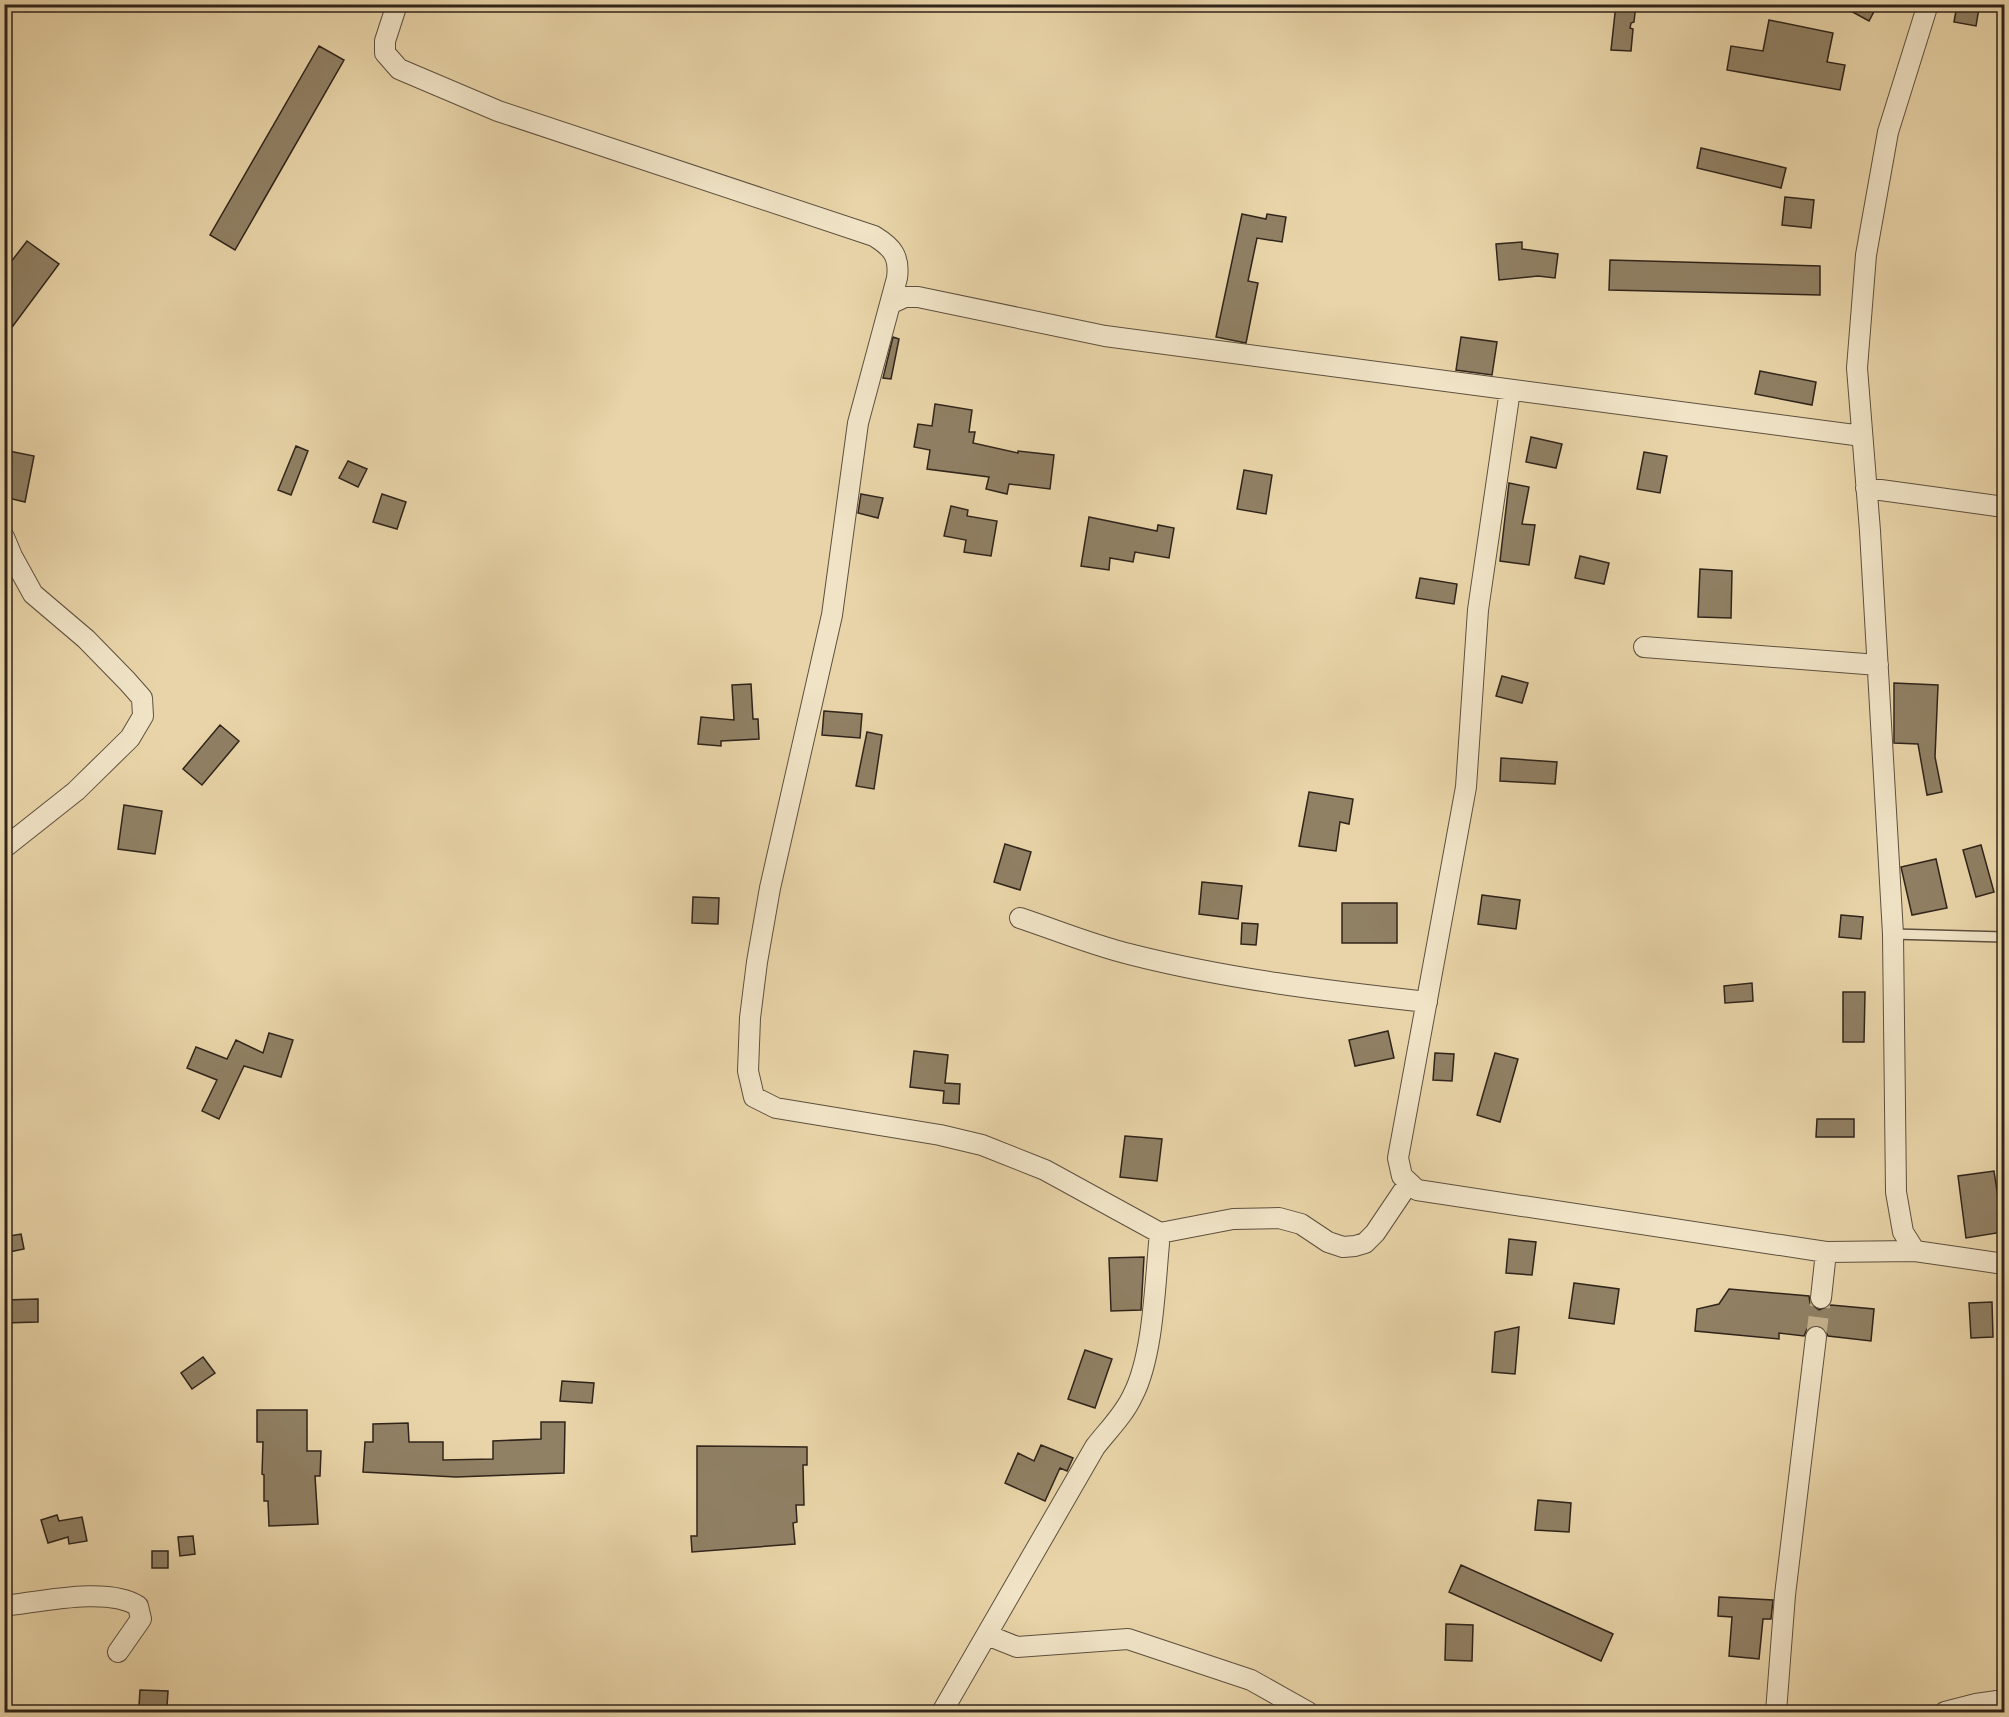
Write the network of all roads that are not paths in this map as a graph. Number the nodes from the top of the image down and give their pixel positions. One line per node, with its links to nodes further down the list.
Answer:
1 (397, 4): 3 (street)
2 (1928, 4): 5 (street)
3 (892, 303): 4 (street); 17 (street)
4 (1510, 390): 5 (street); 15 (street)
5 (1862, 436): 6 (street)
6 (1866, 488): 7 (street); 10 (street)
7 (2004, 507)
8 (4, 537): 11 (street)
9 (1644, 647): 10 (street)
10 (1878, 665): 13 (street)
11 (4, 848)
12 (1020, 918): 15 (street)
13 (1893, 934): 14 (lane); 18 (street)
14 (2004, 937)
15 (1427, 1002): 16 (street)
16 (1408, 1184): 17 (street); 19 (street)
17 (1160, 1233): 24 (street)
18 (1915, 1251): 19 (street); 20 (street)
19 (1826, 1252): 21 (street)
20 (2004, 1264)
21 (1821, 1298)
22 (1816, 1337): 29 (street)
23 (4, 1606): 25 (street)
24 (987, 1635): 27 (street); 28 (street)
25 (118, 1652)
26 (2004, 1700): 30 (street)
27 (942, 1713)
28 (1308, 1713)
29 (1776, 1713)
30 (1945, 1713)

